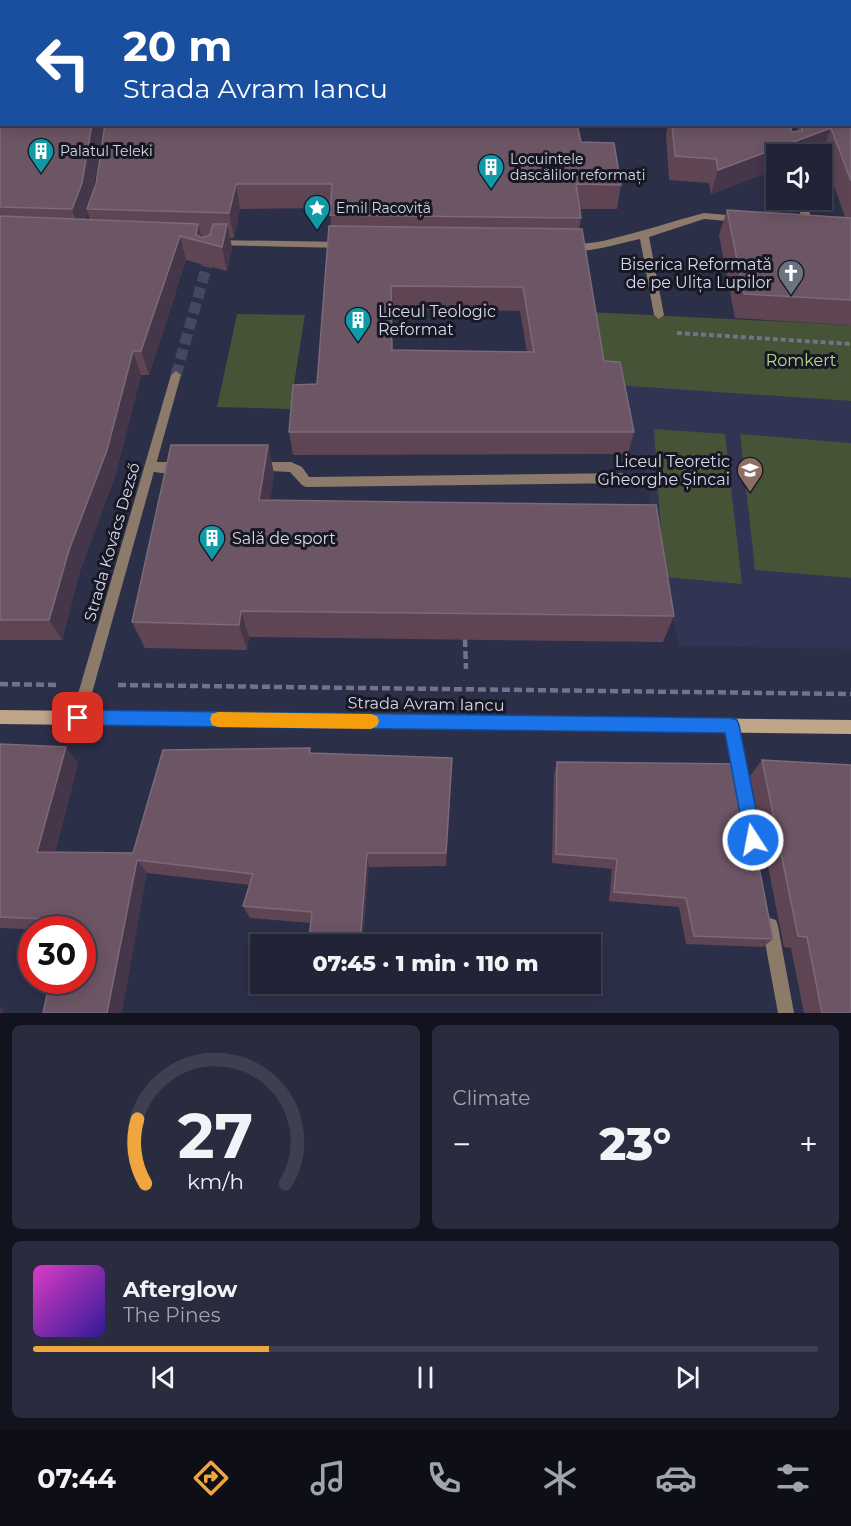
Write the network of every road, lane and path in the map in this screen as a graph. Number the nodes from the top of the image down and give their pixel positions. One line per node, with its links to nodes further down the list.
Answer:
1 (802, 210): 3 (street)
2 (749, 219): 4 (street)
3 (819, 225)
4 (644, 235): 7 (street); 8 (street)
5 (201, 243): 6 (street)
6 (357, 245)
7 (560, 248)
8 (659, 315)
9 (673, 333): 10 (path)
10 (851, 344)
11 (176, 375): 12 (street, Strada Kovács Dezső)
12 (151, 467): 13 (street); 19 (street, Strada Kovács Dezső)
13 (196, 467)
14 (243, 467): 15 (street)
15 (627, 478)
16 (465, 639): 17 (path)
17 (466, 669)
18 (0, 684): 19 (path)
19 (88, 685): 20 (path); 22 (street, Strada Kovács Dezső)
20 (851, 694)
21 (0, 717): 22 (main road, Strada Avram Iancu)
22 (78, 718): 23 (main road, Strada Avram Iancu)
23 (731, 725): 24 (main road, Strada Avram Iancu); 25 (street)
24 (851, 727)
25 (746, 798)
26 (767, 911): 27 (street)
27 (786, 1013)

